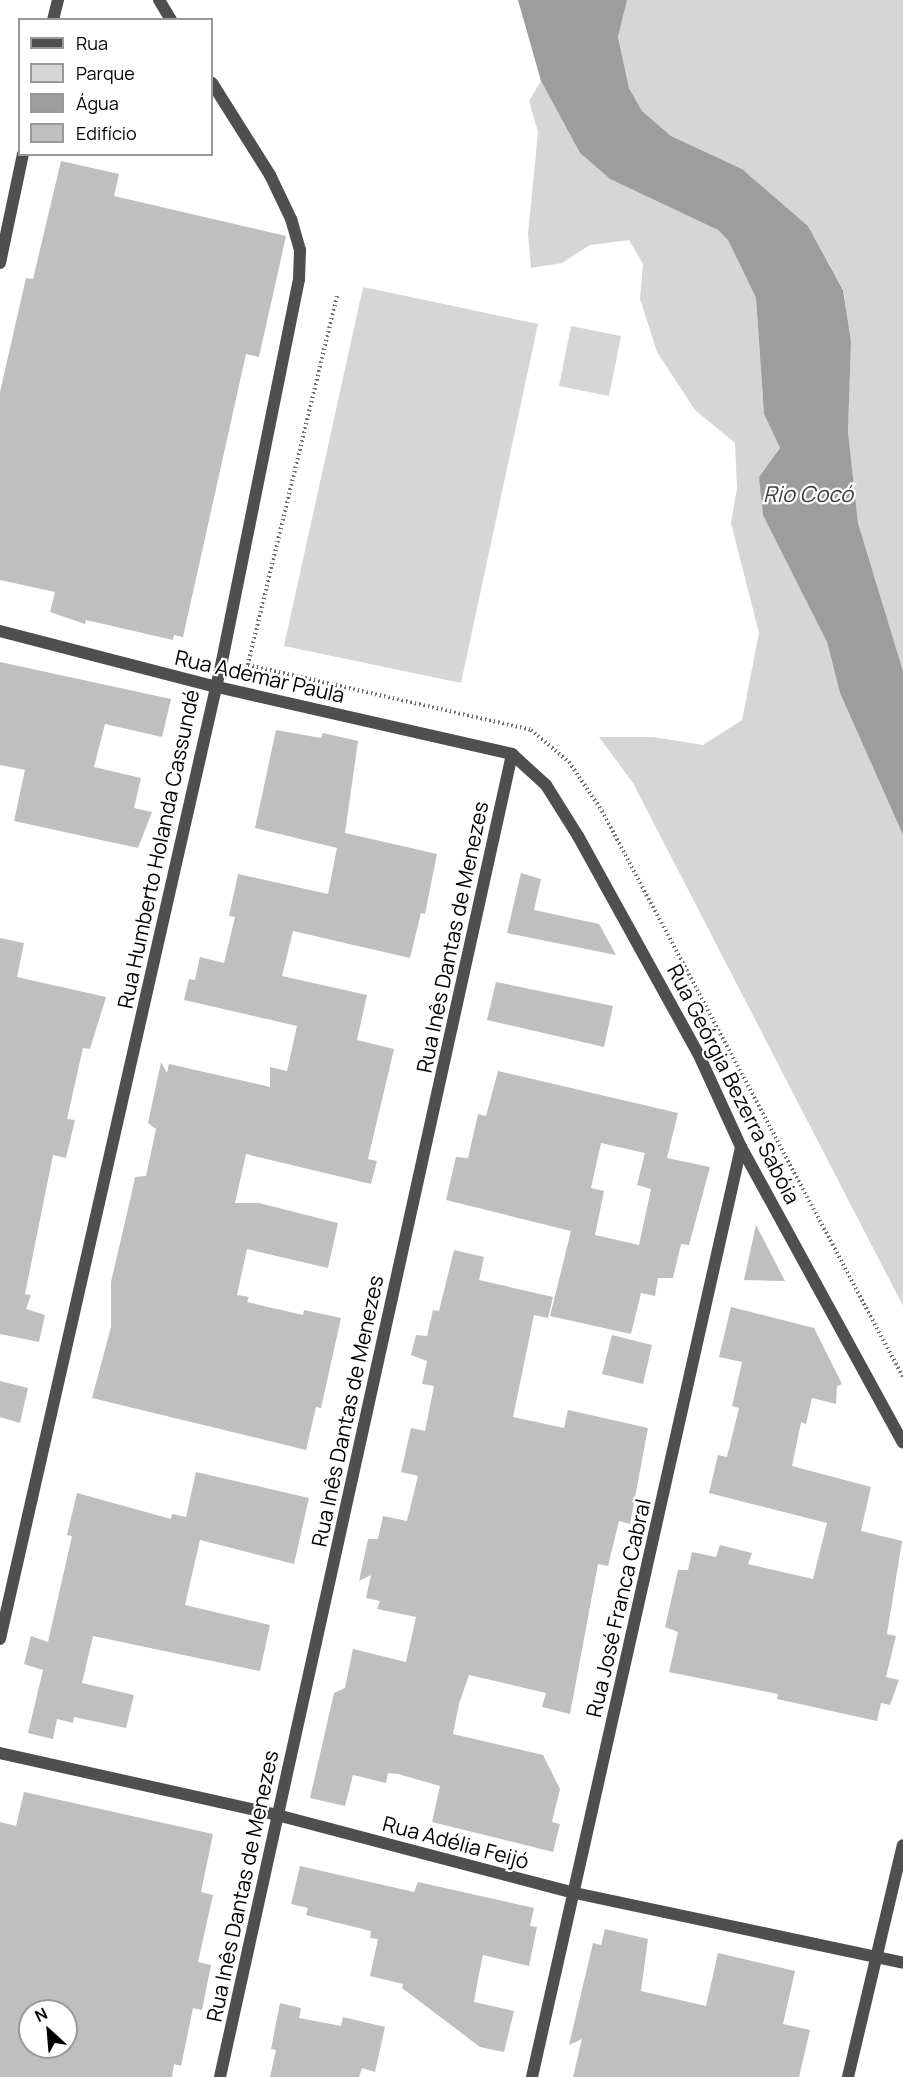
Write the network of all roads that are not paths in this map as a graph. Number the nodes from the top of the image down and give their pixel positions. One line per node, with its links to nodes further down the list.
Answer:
1 (58, 0): 3 (street)
2 (159, 0): 4 (street)
3 (54, 18)
4 (170, 18)
5 (213, 85): 9 (street, Rua Humberto Holanda Cassundé)
6 (23, 156): 7 (street)
7 (0, 263)
8 (0, 631): 9 (street, Rua Ademar Paula)
9 (213, 686): 10 (street, Rua Ademar Paula); 13 (street, Rua Humberto Holanda Cassundé)
10 (512, 754): 11 (street, Rua Geórgia Bezerra Sabóia); 15 (street, Rua Inês Dantas de Menezes)
11 (741, 1147): 12 (street, Rua Geórgia Bezerra Sabóia); 17 (street, Rua José Franca Cabral)
12 (903, 1443)
13 (0, 1639)
14 (0, 1753): 15 (street, Rua Adélia Feijó)
15 (277, 1815): 17 (street, Rua Adélia Feijó); 20 (street, Rua Inês Dantas de Menezes)
16 (903, 1845): 18 (street)
17 (575, 1893): 18 (street, Rua Adélia Feijó); 21 (street, Rua José Franca Cabral)
18 (875, 1958): 19 (street, Rua Adélia Feijó); 22 (street)
19 (903, 1963)
20 (220, 2077)
21 (532, 2077)
22 (848, 2077)

